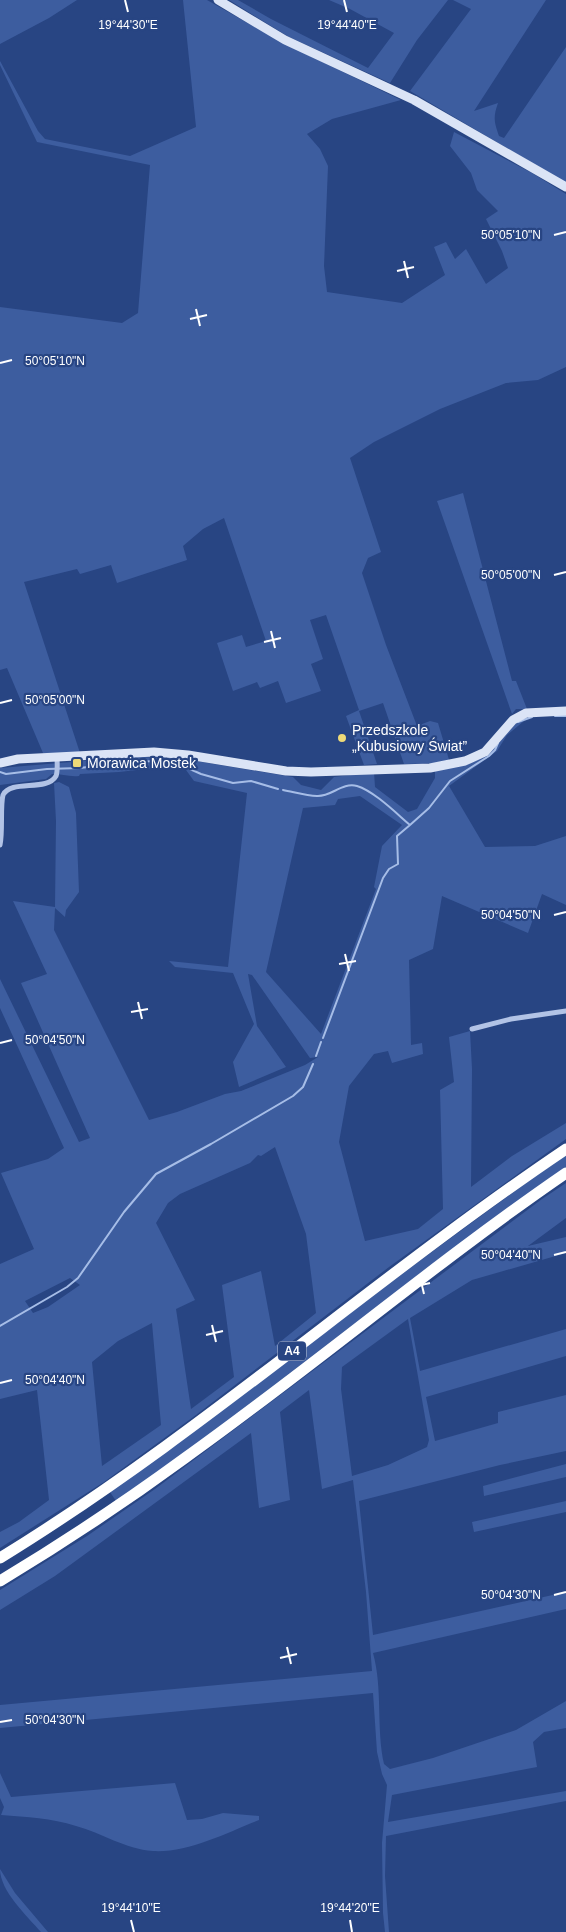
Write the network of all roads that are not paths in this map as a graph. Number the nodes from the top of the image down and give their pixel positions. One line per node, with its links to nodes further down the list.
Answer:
1 (218, 0): 2 (street)
2 (566, 187)
3 (566, 711): 4 (street)
4 (57, 761): 5 (street); 6 (street)
5 (0, 763)
6 (0, 845)
7 (566, 1011): 8 (street)
8 (472, 1029)
9 (566, 1149): 11 (highway, A4)
10 (566, 1173): 12 (highway, A4)
11 (0, 1558)
12 (0, 1582)

